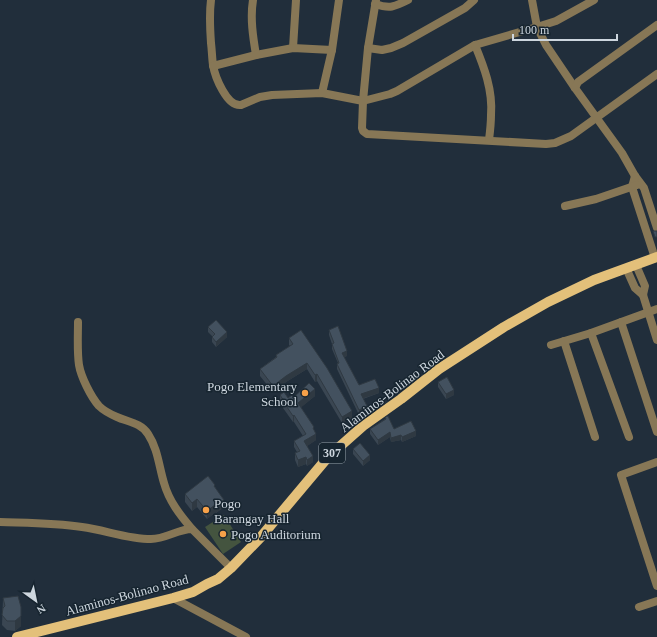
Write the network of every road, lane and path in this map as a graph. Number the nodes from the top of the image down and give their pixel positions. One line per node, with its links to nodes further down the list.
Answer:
1 (211, 0): 17 (street)
2 (253, 0): 16 (street)
3 (296, 0): 13 (street)
4 (339, 0): 15 (street)
5 (408, 0): 9 (street)
6 (474, 0): 14 (street)
7 (532, 0): 11 (street)
8 (594, 0): 11 (street)
9 (376, 2): 14 (street)
10 (657, 25): 19 (street)
11 (537, 27): 12 (street); 19 (street)
12 (475, 45): 21 (street); 23 (street)
13 (293, 48): 15 (street); 16 (street)
14 (368, 48): 21 (street)
15 (332, 50): 20 (street)
16 (256, 54): 17 (street)
17 (213, 66): 20 (street)
18 (657, 74): 22 (street)
19 (575, 88): 22 (street)
20 (322, 93): 21 (street)
21 (362, 101): 23 (street)
22 (596, 118): 23 (street); 24 (street)
23 (489, 140)
24 (635, 176): 25 (street); 26 (street)
25 (641, 183): 26 (street); 28 (street)
26 (632, 187): 27 (street); 29 (street)
27 (565, 206)
28 (657, 228)
29 (656, 257): 30 (main road, Alaminos-Bolinao Road / 307)
30 (636, 265): 31 (main road, Alaminos-Bolinao Road / 307); 32 (street)
31 (626, 268): 32 (street); 47 (main road, Alaminos-Bolinao Road / 307)
32 (643, 295): 34 (street)
33 (657, 309): 34 (street)
34 (648, 312): 36 (street); 38 (street)
35 (78, 322): 46 (street)
36 (621, 322): 37 (street); 41 (street)
37 (591, 332): 39 (street); 43 (street)
38 (657, 340)
39 (564, 341): 40 (street); 42 (street)
40 (551, 346)
41 (657, 432)
42 (595, 436)
43 (628, 437)
44 (657, 462): 48 (street)
45 (0, 522): 46 (street)
46 (192, 529): 47 (street)
47 (231, 568): 49 (main road, Alaminos-Bolinao Road / 307)
48 (657, 586)
49 (173, 598): 52 (main road, Alaminos-Bolinao Road / 307); 53 (street)
50 (657, 601): 51 (street)
51 (639, 607)
52 (17, 637)
53 (246, 637)

